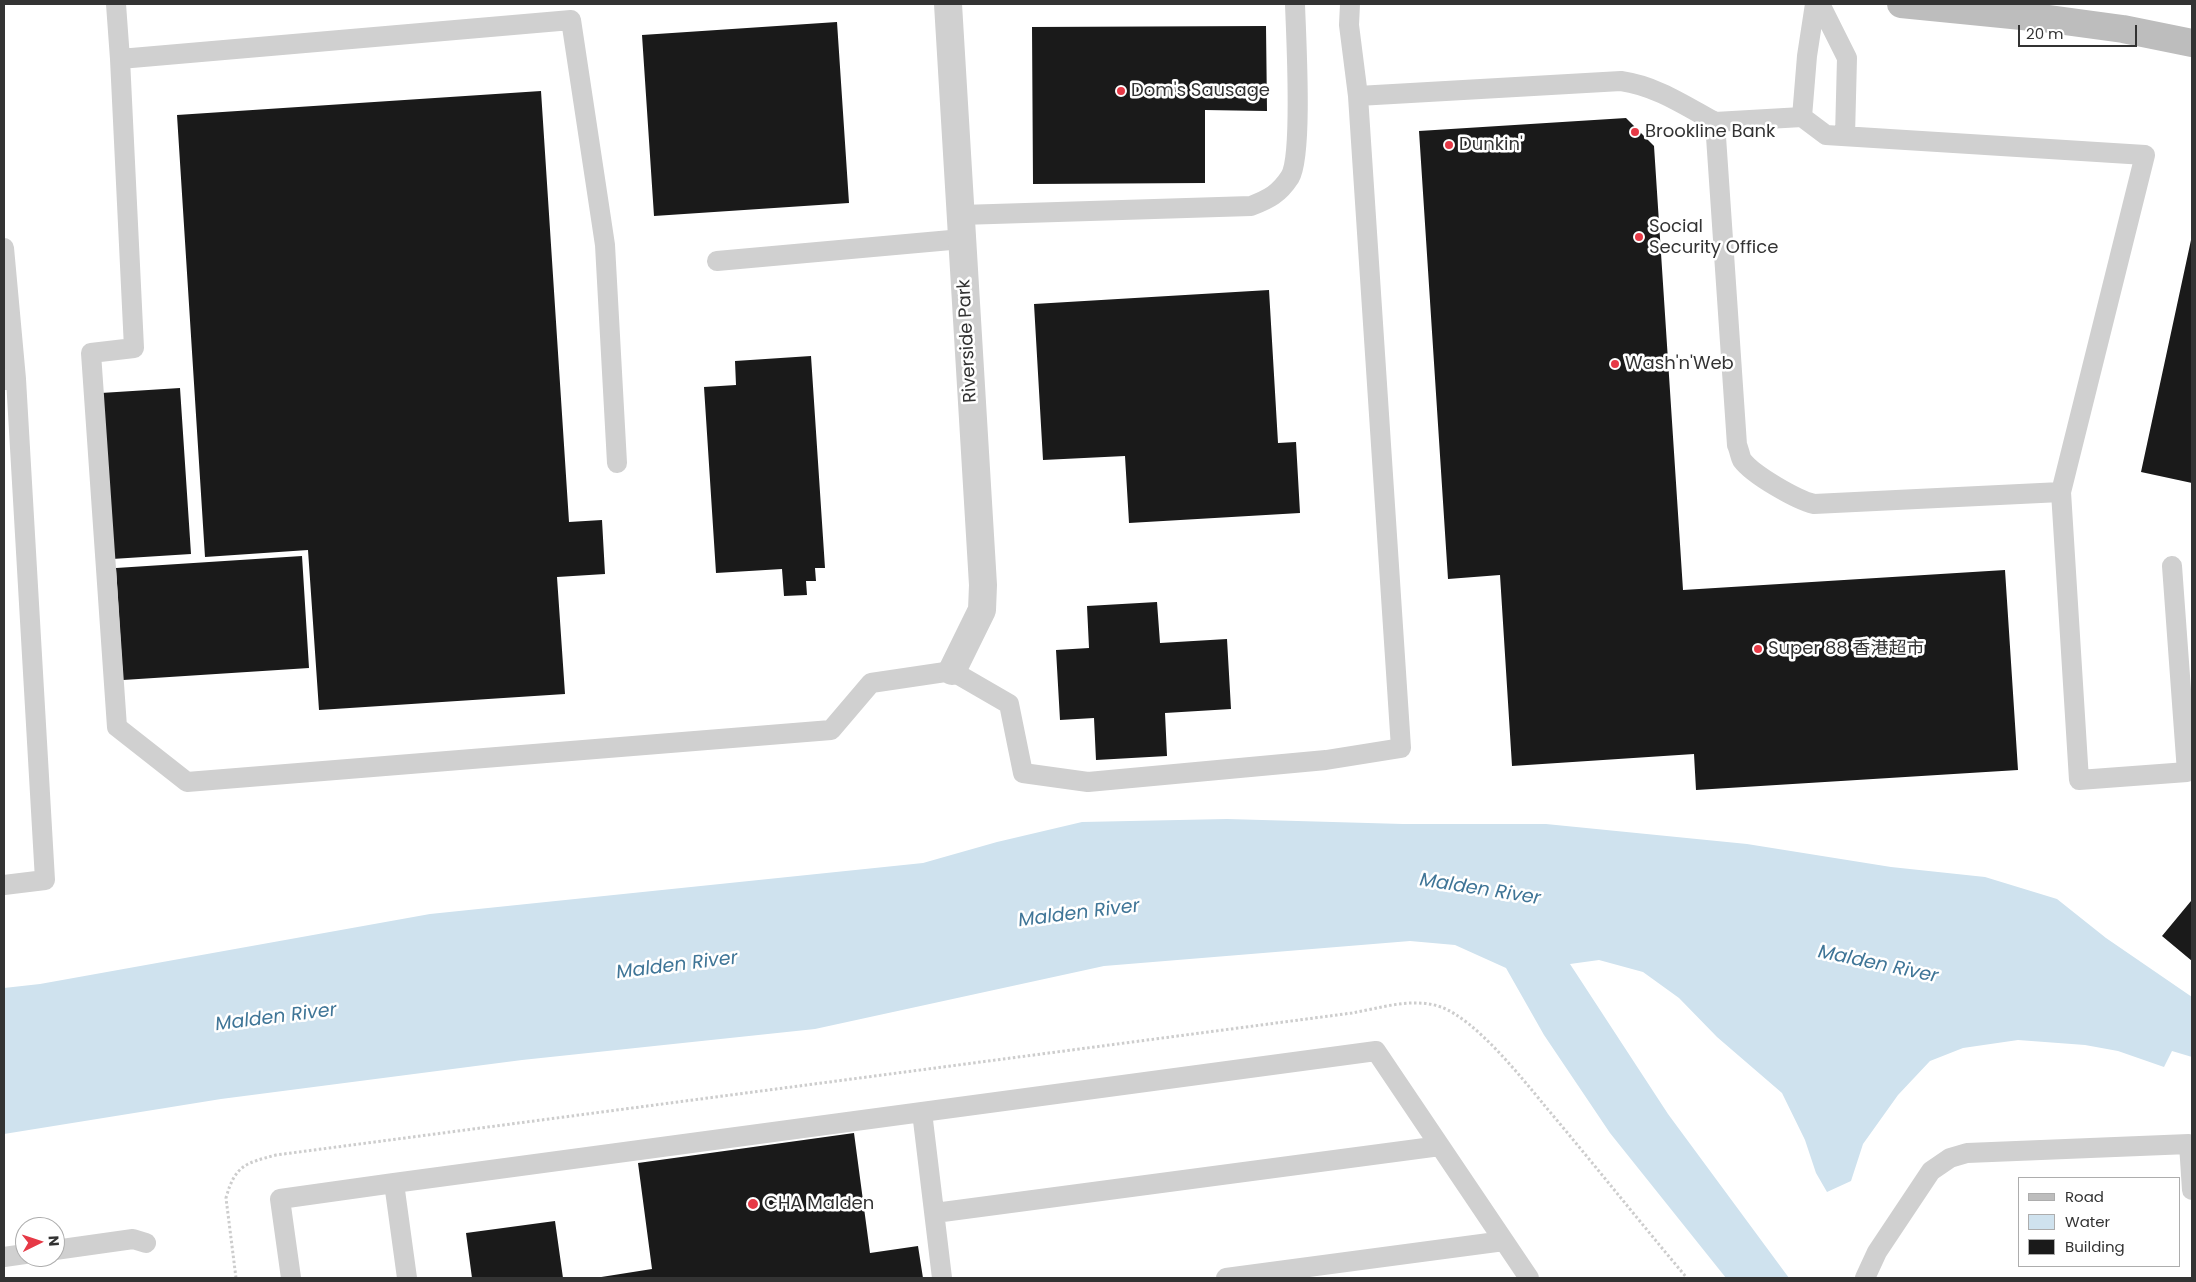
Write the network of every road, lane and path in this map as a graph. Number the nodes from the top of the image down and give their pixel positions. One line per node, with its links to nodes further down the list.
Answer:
1 (116, 4): 10 (lane)
2 (948, 4): 15 (street, Riverside Park)
3 (1295, 4): 15 (lane)
4 (1350, 4): 11 (lane)
5 (1815, 4): 12 (lane)
6 (1820, 4): 14 (lane)
7 (1901, 4): 8 (main road)
8 (1960, 7): 9 (main road)
9 (2192, 43)
10 (120, 59): 19 (lane); 23 (lane)
11 (1358, 96): 13 (lane); 23 (lane)
12 (1802, 117): 13 (lane); 14 (lane)
13 (1715, 122): 21 (lane)
14 (1845, 136): 21 (lane)
15 (962, 227): 17 (lane); 23 (street, Riverside Park)
16 (4, 248): 18 (lane)
17 (716, 261)
18 (10, 380): 20 (lane)
19 (617, 463)
20 (13, 484): 24 (lane)
21 (2061, 492): 22 (lane)
22 (2172, 566)
23 (952, 671)
24 (4, 885)
25 (922, 1112): 26 (lane); 27 (lane); 29 (lane)
26 (1440, 1146): 29 (lane); 30 (lane)
27 (394, 1183): 33 (lane); 34 (lane)
28 (2192, 1190): 38 (lane)
29 (935, 1213): 35 (lane)
30 (1504, 1241): 36 (lane); 37 (lane)
31 (146, 1242): 32 (lane)
32 (65, 1249)
33 (291, 1278)
34 (406, 1278)
35 (942, 1278)
36 (1226, 1278)
37 (1529, 1278)
38 (1865, 1278)

